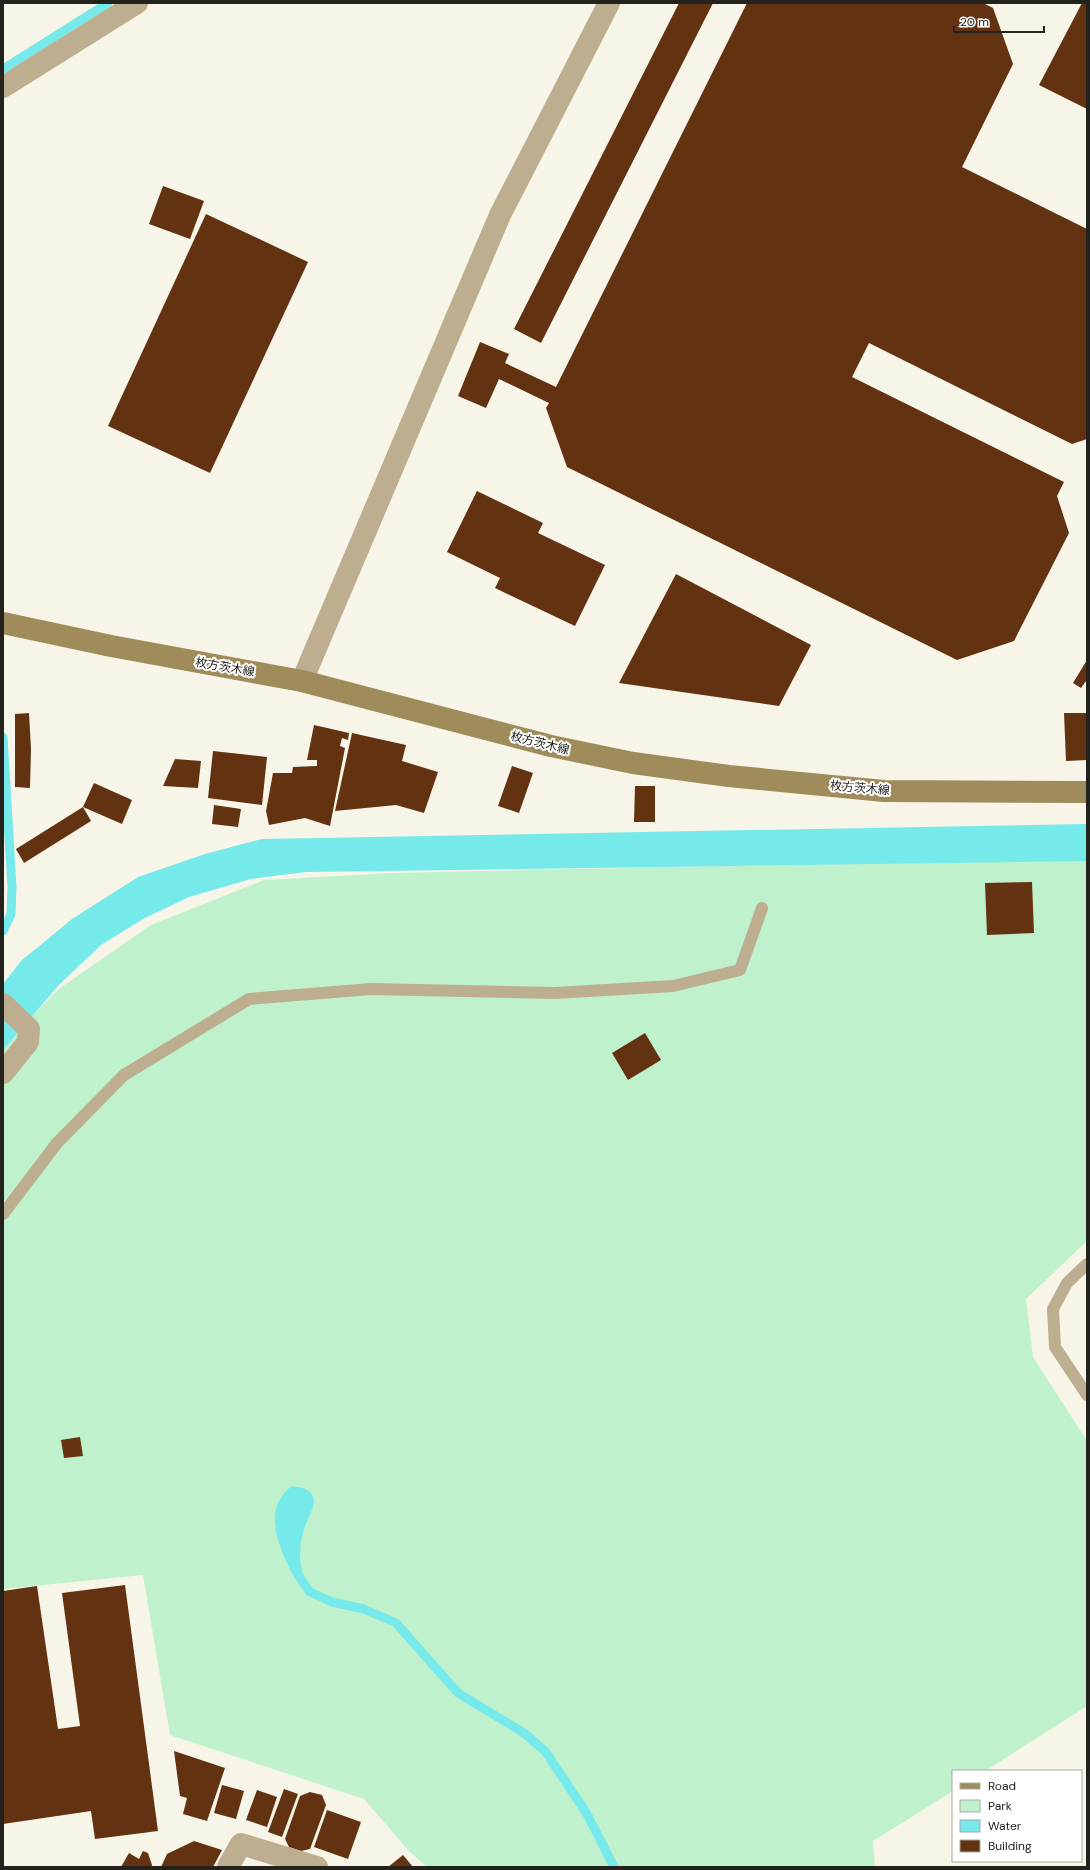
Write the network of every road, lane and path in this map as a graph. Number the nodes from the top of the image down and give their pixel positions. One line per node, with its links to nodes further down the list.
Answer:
1 (137, 3): 3 (street)
2 (609, 3): 5 (street)
3 (3, 87)
4 (4, 623): 5 (main road, 枚方茨木線)
5 (302, 681): 6 (main road, 枚方茨木線)
6 (1087, 792)
7 (762, 908): 10 (lane)
8 (3, 1004): 9 (street)
9 (3, 1073)
10 (3, 1214)
11 (1087, 1264): 12 (lane)
12 (1087, 1395)
13 (228, 1867): 14 (street)
14 (317, 1867)

